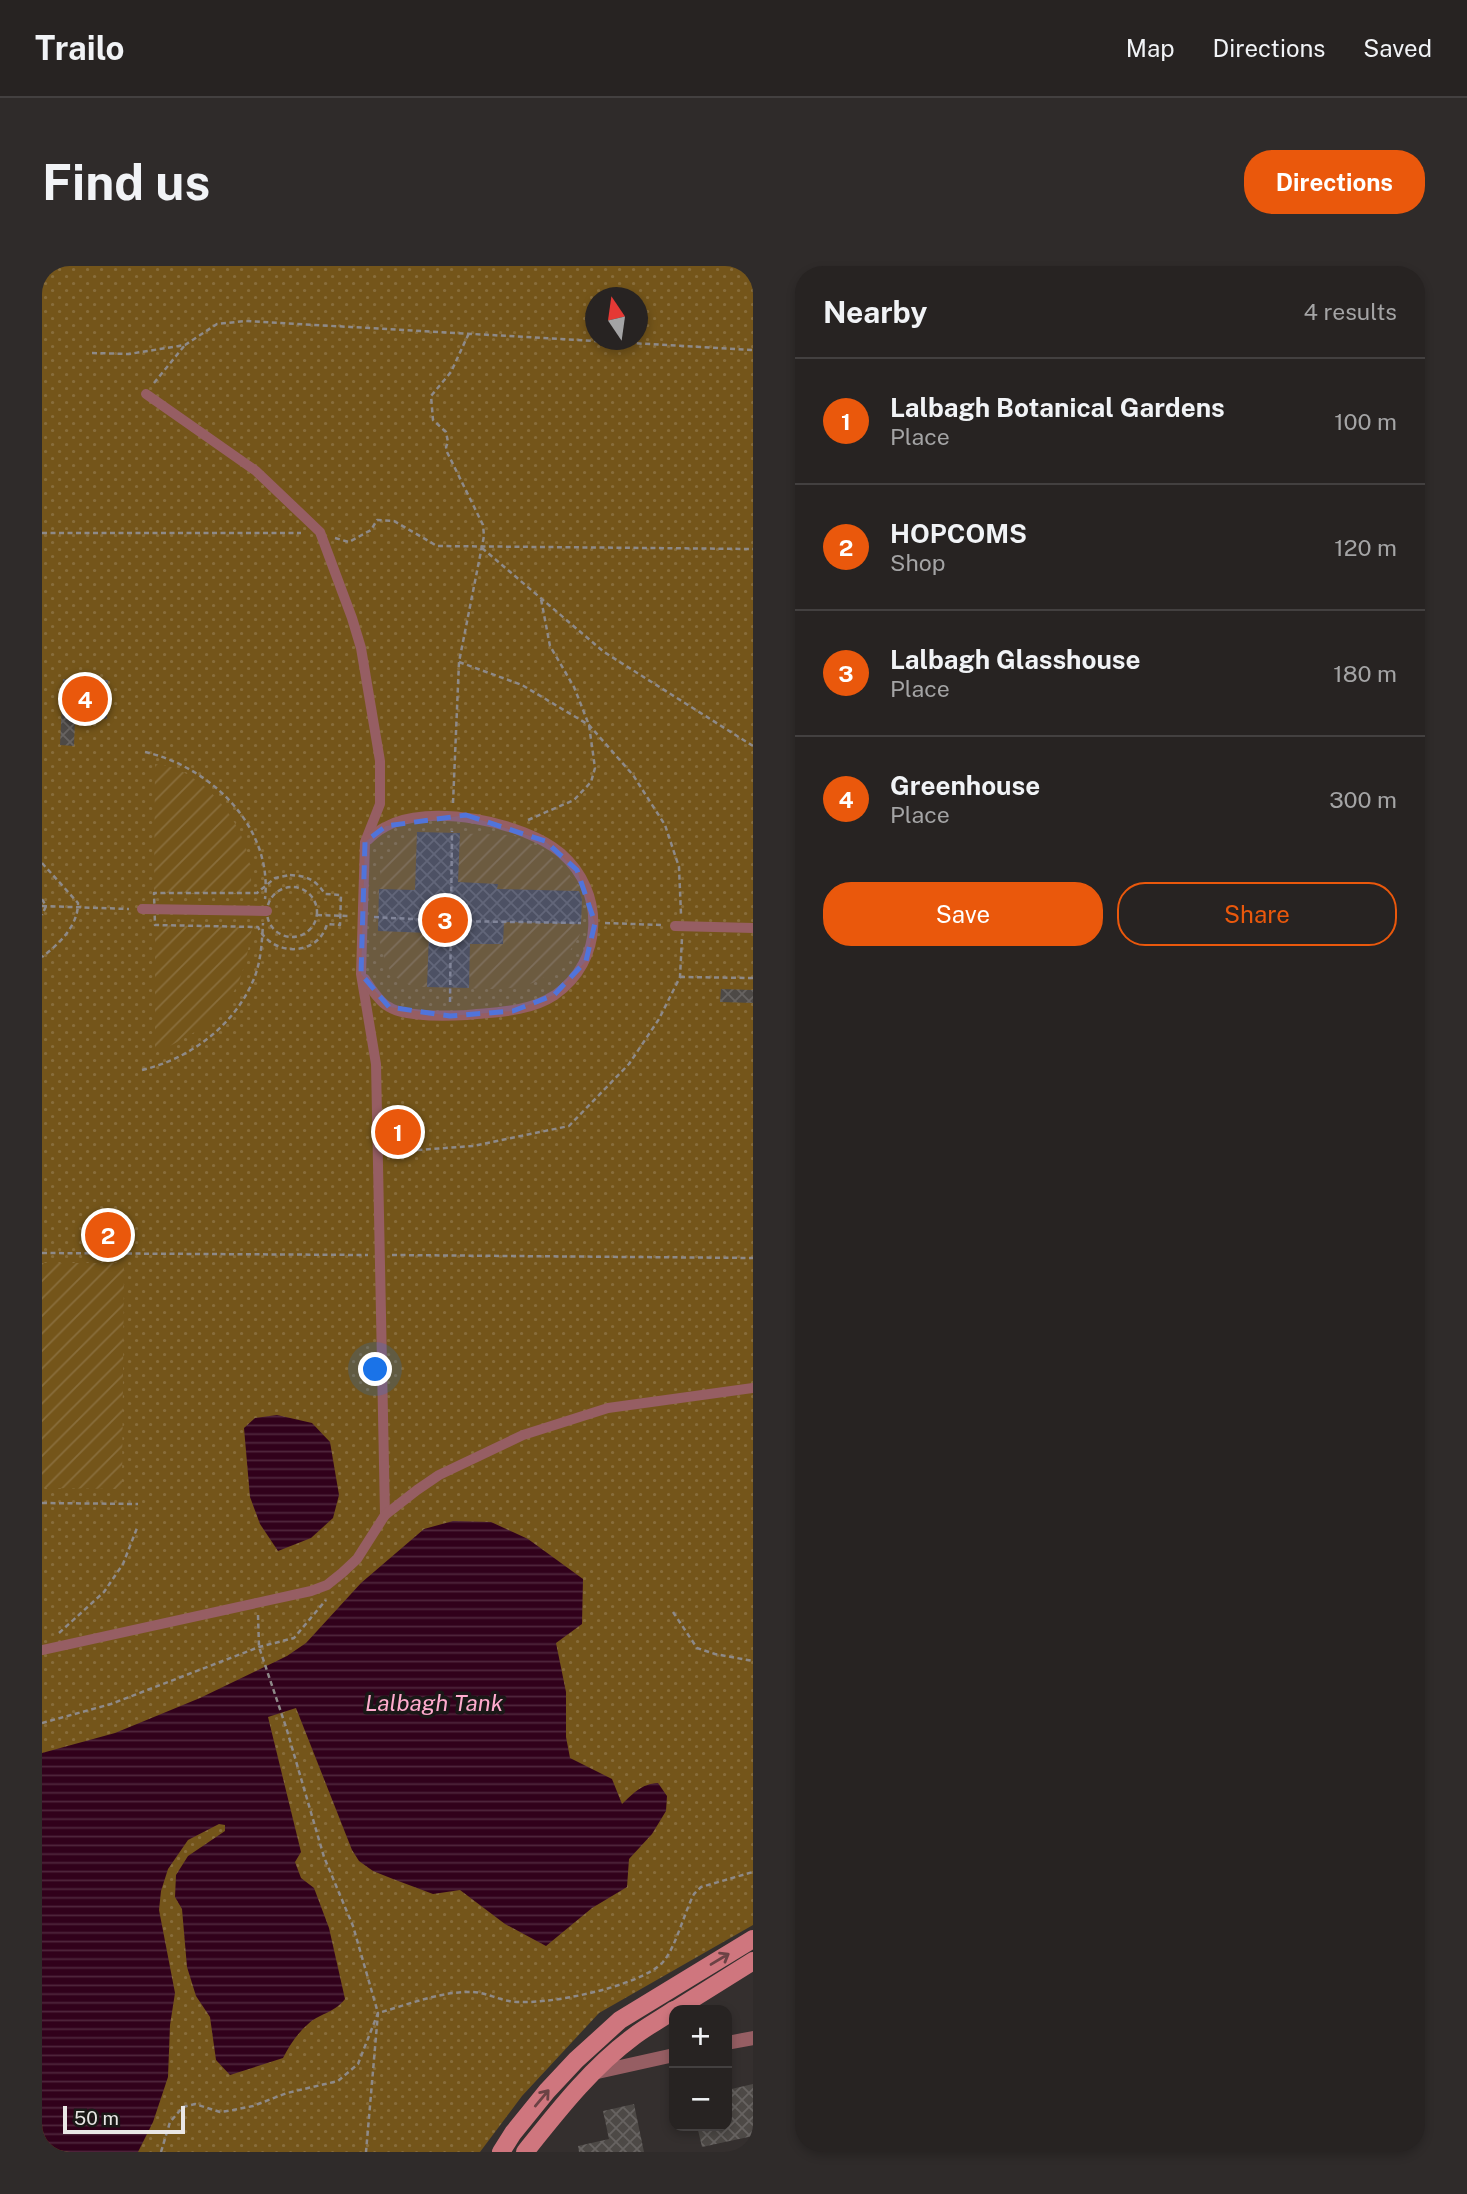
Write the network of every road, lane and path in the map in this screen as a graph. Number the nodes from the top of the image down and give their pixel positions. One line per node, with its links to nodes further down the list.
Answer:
1 (469, 333): 2 (path); 3 (path); 8 (path)
2 (185, 345): 4 (path); 5 (path)
3 (753, 349)
4 (92, 353)
5 (146, 394): 6 (street)
6 (320, 532): 7 (path); 8 (path); 15 (street)
7 (42, 533)
8 (482, 548): 9 (path); 10 (path); 13 (path)
9 (753, 549)
10 (541, 599): 11 (path); 14 (path)
11 (753, 746)
12 (145, 752): 21 (path)
13 (452, 815): 14 (street); 15 (street); 25 (path)
14 (508, 827): 26 (street)
15 (365, 842): 24 (street)
16 (42, 863): 19 (path)
17 (42, 899): 18 (path)
18 (44, 906): 19 (path); 22 (path)
19 (78, 907): 20 (path); 29 (path)
20 (142, 909): 21 (street)
21 (265, 911): 23 (path); 23 (path); 34 (path)
22 (42, 915)
23 (317, 915): 24 (path)
24 (362, 916): 25 (path); 30 (street)
25 (451, 921): 26 (path); 33 (path)
26 (595, 923): 27 (path); 33 (street)
27 (675, 926): 28 (street)
28 (753, 928)
29 (42, 957)
30 (361, 974): 33 (street); 36 (street)
31 (680, 977): 32 (path)
32 (753, 978)
33 (450, 1016)
34 (142, 1070)
35 (42, 1253): 36 (path)
36 (380, 1255): 37 (path); 41 (street)
37 (753, 1258)
38 (753, 1388): 41 (street)
39 (42, 1503): 40 (path)
40 (138, 1504)
41 (386, 1515): 43 (street)
42 (137, 1528): 46 (path)
43 (342, 1573): 44 (street); 47 (path)
44 (257, 1602): 47 (path); 48 (street)
45 (673, 1612): 49 (path)
46 (51, 1639)
47 (259, 1647): 50 (path); 55 (path)
48 (42, 1650)
49 (753, 1661)
50 (42, 1723)
51 (753, 1872): 55 (path)
52 (753, 1939): 63 (main road, one-way to 52)
53 (753, 1961): 54 (main road)
54 (682, 2005)
55 (377, 2013): 61 (path); 62 (path)
56 (669, 2013): 60 (main road)
57 (753, 2038): 58 (street)
58 (732, 2042)
59 (669, 2056): 60 (street)
60 (593, 2073): 64 (main road)
61 (161, 2152)
62 (366, 2152)
63 (500, 2152)
64 (525, 2152)

